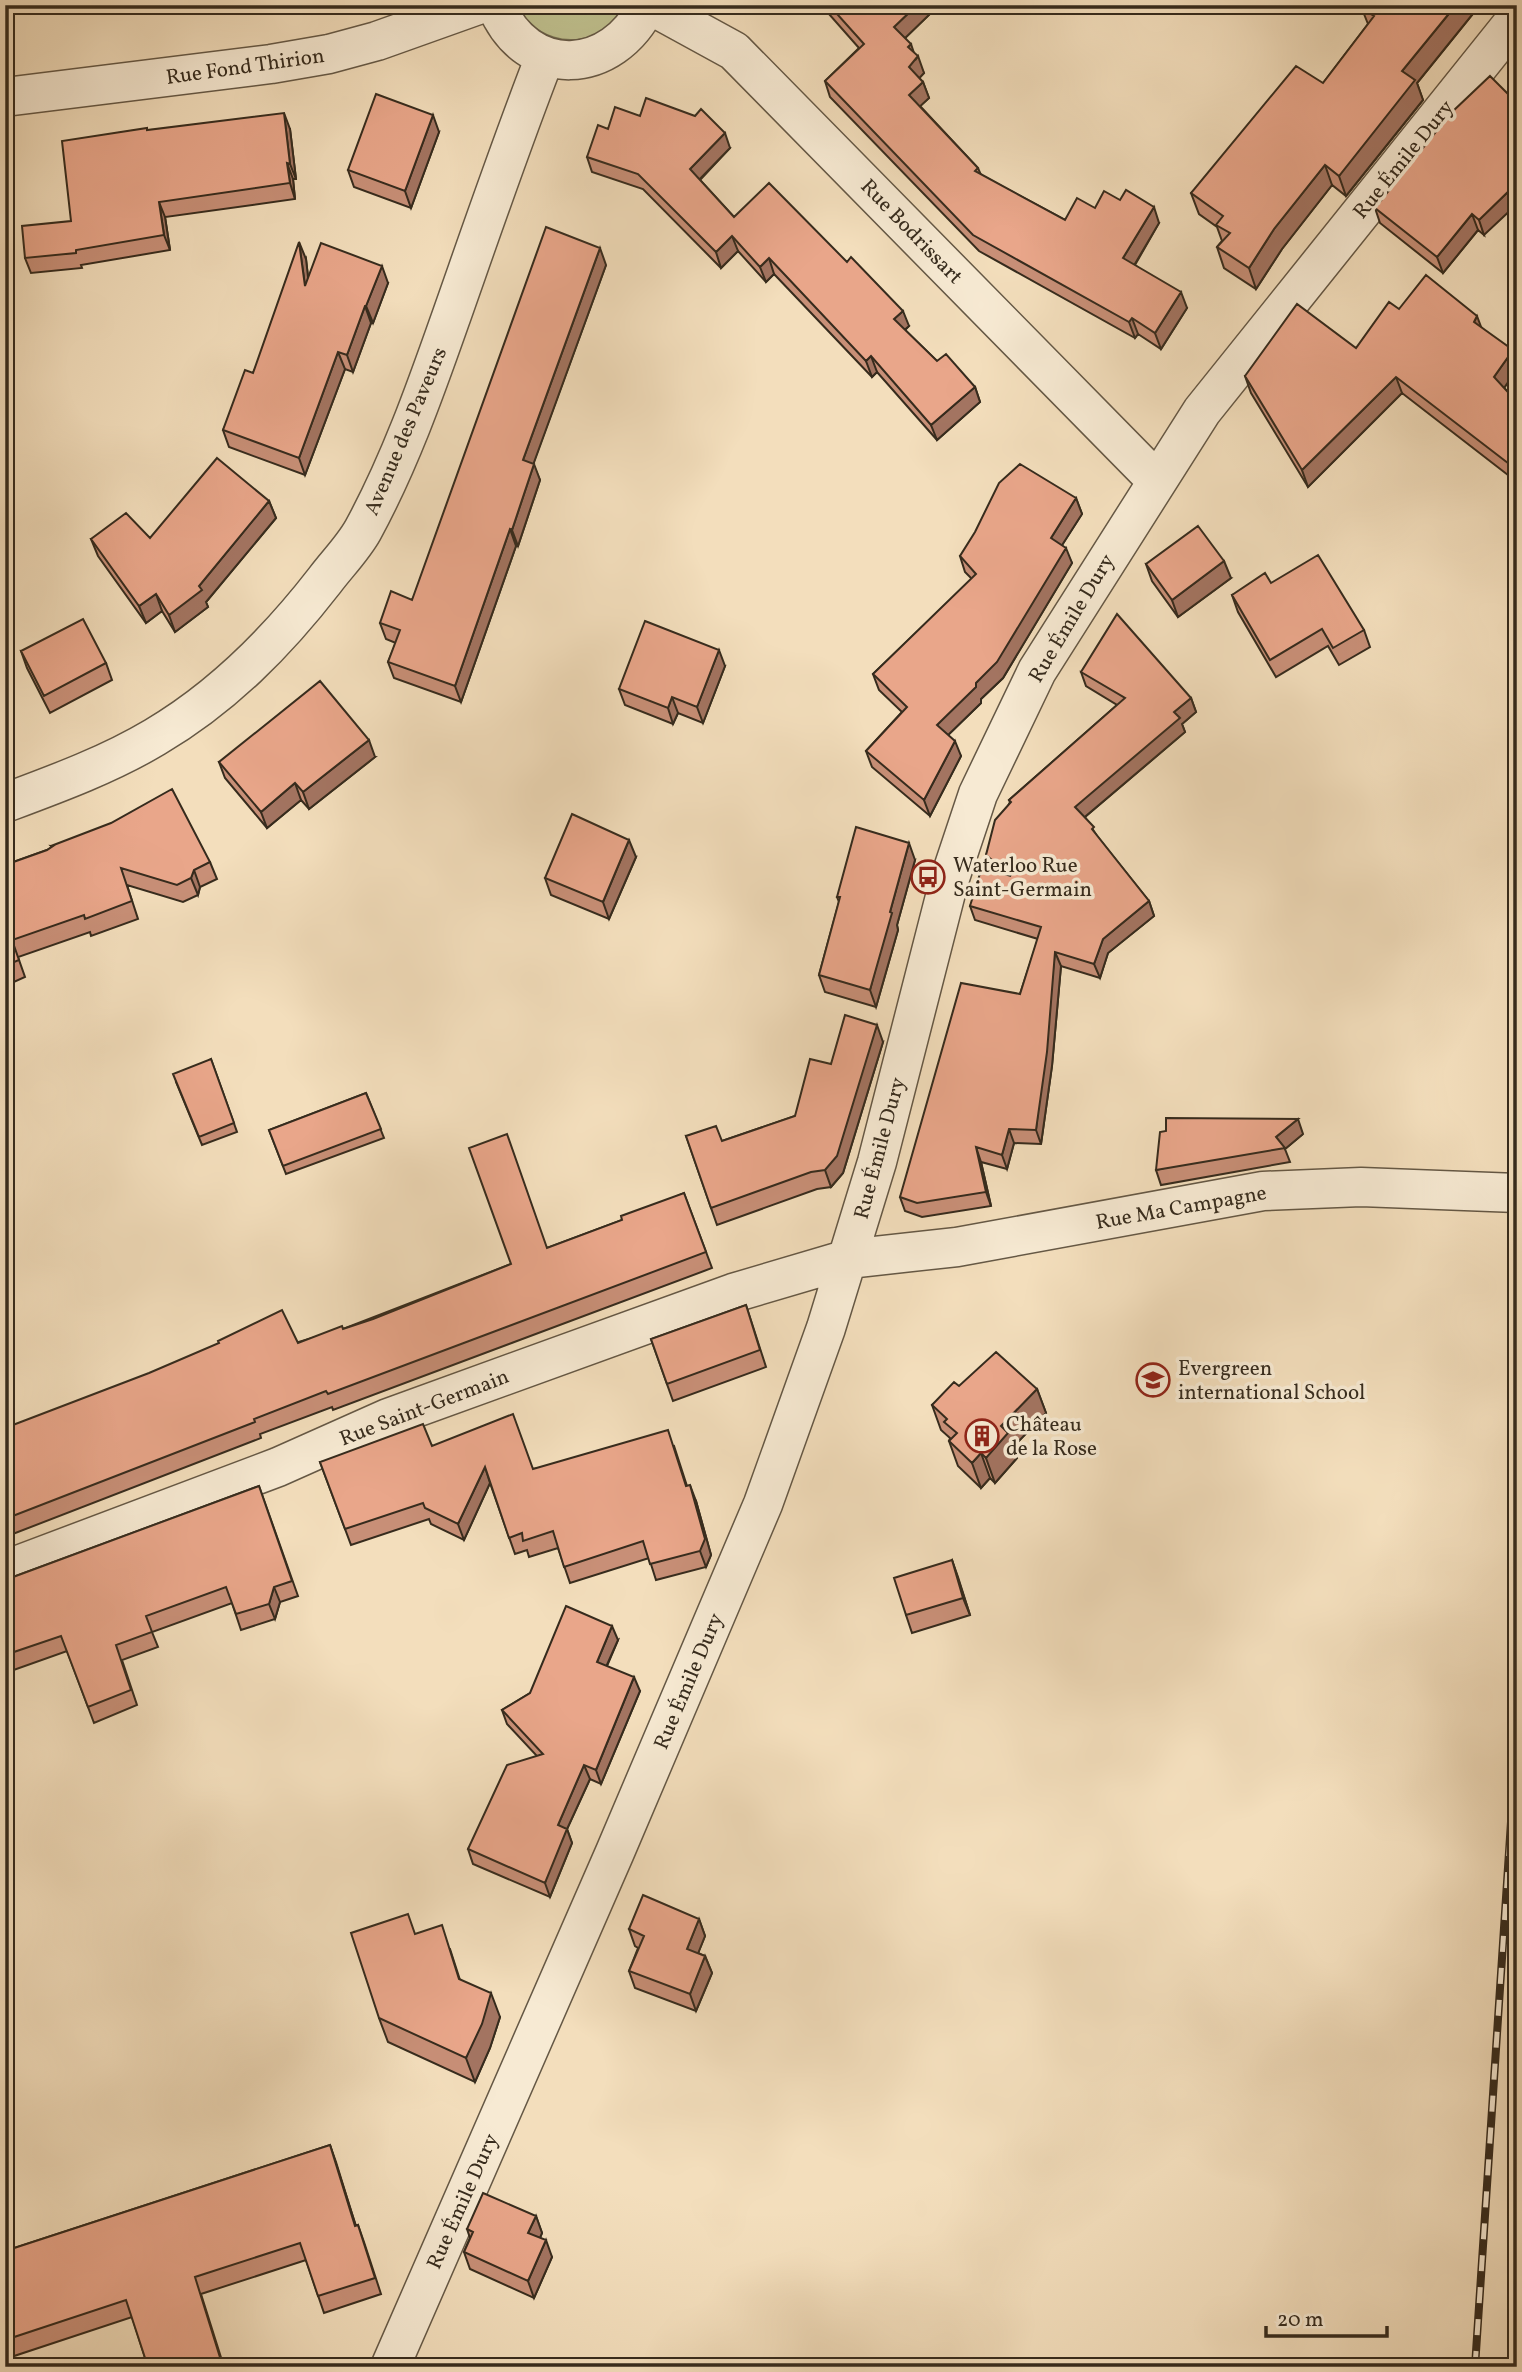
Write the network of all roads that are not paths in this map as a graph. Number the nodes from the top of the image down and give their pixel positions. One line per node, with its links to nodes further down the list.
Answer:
1 (478, 5): 6 (street, Rue Fond Thirion)
2 (496, 5): 5 (street)
3 (649, 5): 5 (street); 7 (street, Rue Bodrissart)
4 (1517, 18): 7 (street, Rue Émile Dury)
5 (545, 57): 8 (street, Avenue des Paveurs)
6 (5, 97)
7 (1156, 480): 10 (street, Rue Émile Dury)
8 (5, 803)
9 (1517, 1193): 10 (street, Rue Ma Campagne)
10 (848, 1259): 11 (street, Rue Saint-Germain); 12 (street, Rue Émile Dury)
11 (5, 1570)
12 (390, 2367)

